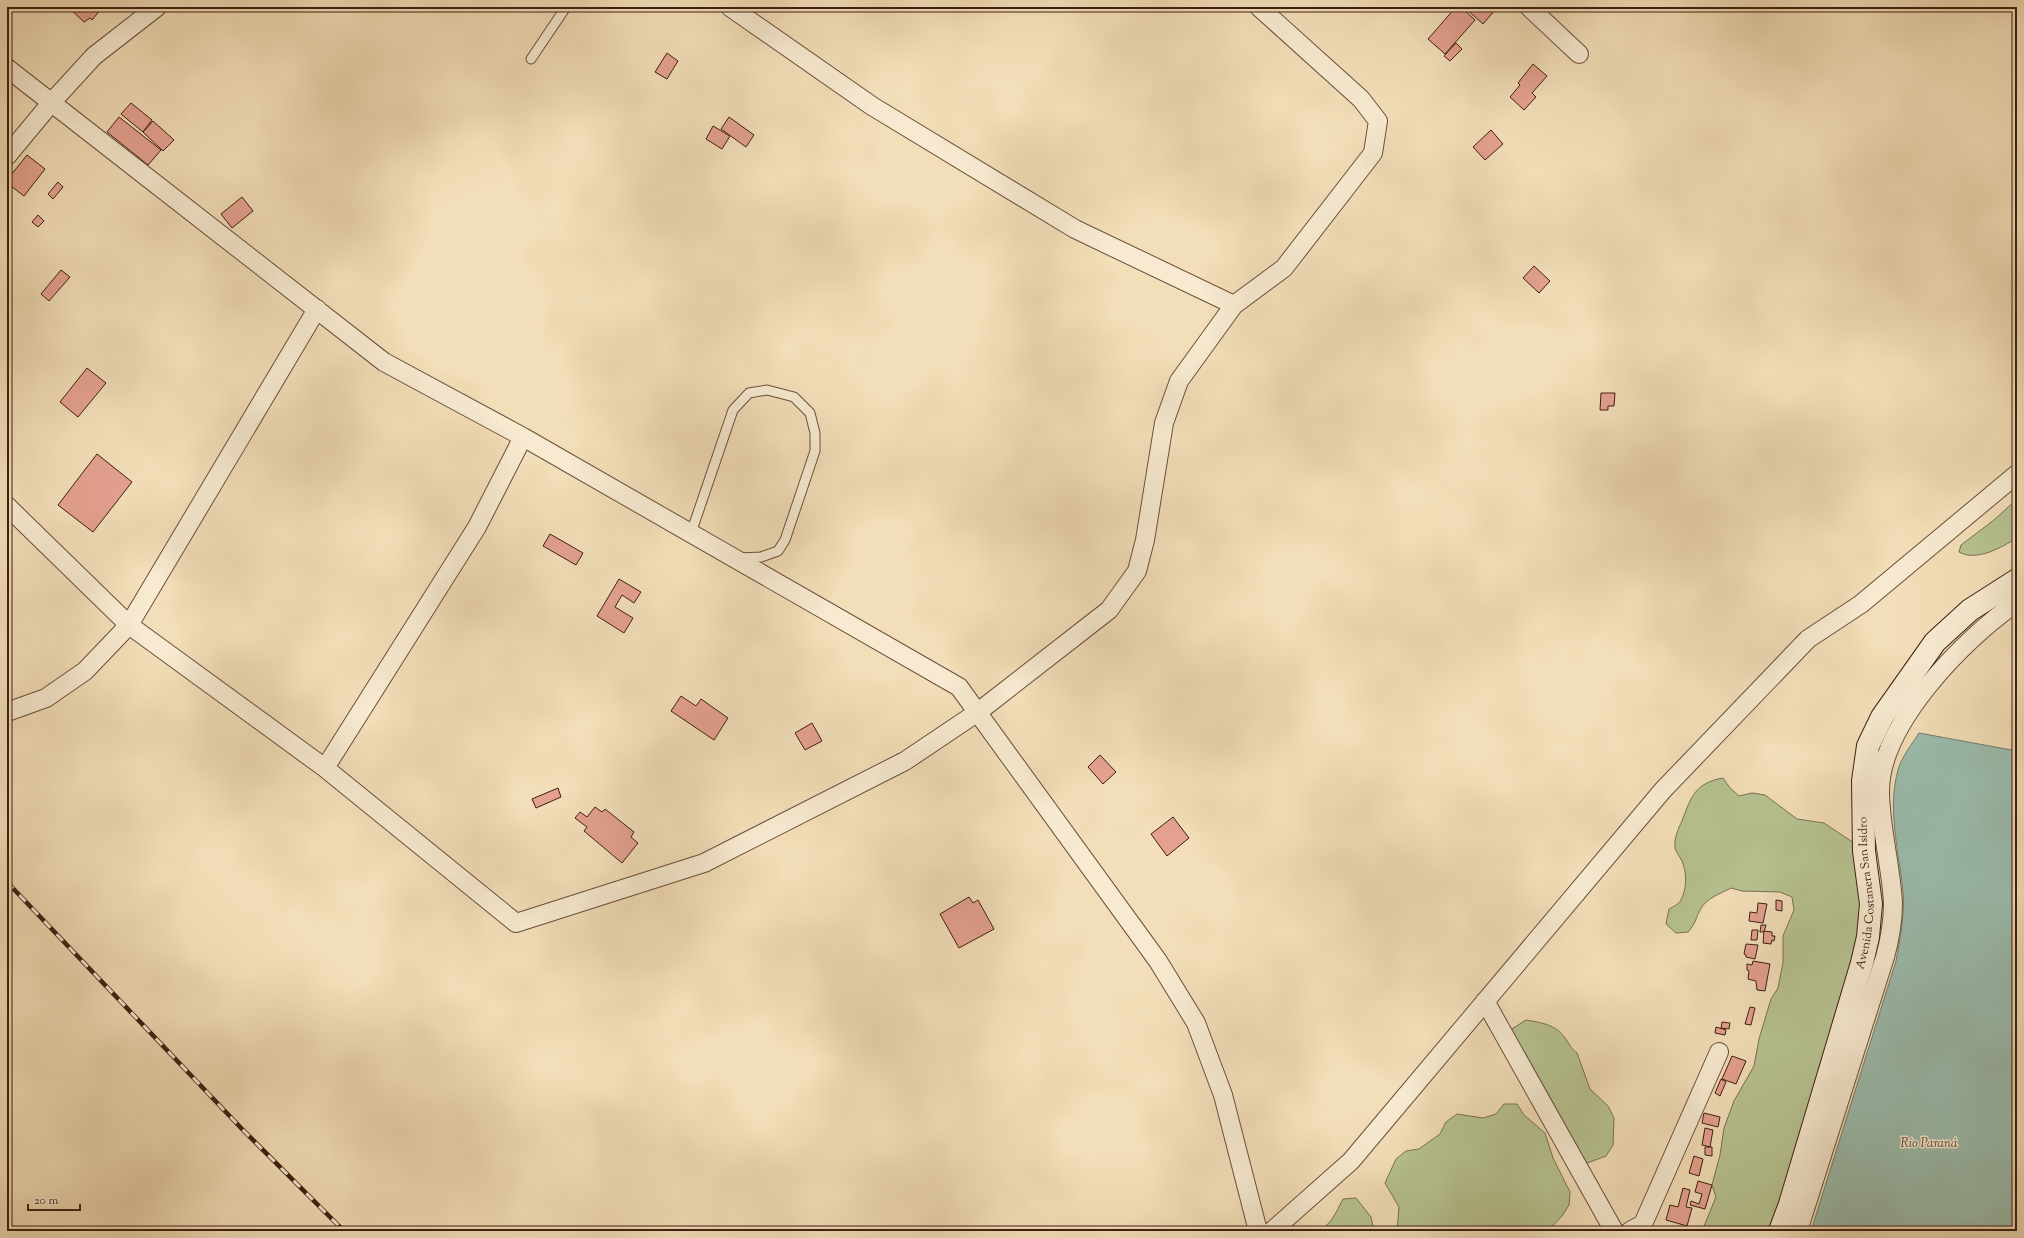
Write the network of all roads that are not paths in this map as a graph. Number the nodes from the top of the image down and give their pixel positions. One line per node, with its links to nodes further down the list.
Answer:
1 (157, 7): 9 (street)
2 (566, 7): 7 (lane)
3 (730, 7): 11 (street)
4 (1259, 7): 11 (street)
5 (1529, 7): 6 (street)
6 (1579, 54)
7 (531, 59)
8 (7, 68): 9 (street)
9 (50, 103): 10 (street); 12 (street)
10 (7, 156)
11 (1234, 305): 22 (street)
12 (317, 309): 13 (street); 20 (street)
13 (523, 437): 16 (street); 23 (street)
14 (2017, 474): 24 (street)
15 (7, 506): 20 (street)
16 (691, 533): 17 (street); 17 (lane)
17 (733, 558): 22 (street)
18 (2017, 580): 30 (main road, Avenida Costanera San Isidro)
19 (2017, 602): 31 (street)
20 (129, 625): 21 (street); 23 (street)
21 (7, 712)
22 (978, 712): 23 (street); 26 (street)
23 (325, 768)
24 (1485, 1001): 27 (street); 28 (street)
25 (1719, 1052): 29 (street)
26 (1258, 1231)
27 (1272, 1231)
28 (1614, 1231)
29 (1630, 1231)
30 (1780, 1231)
31 (1798, 1231)

